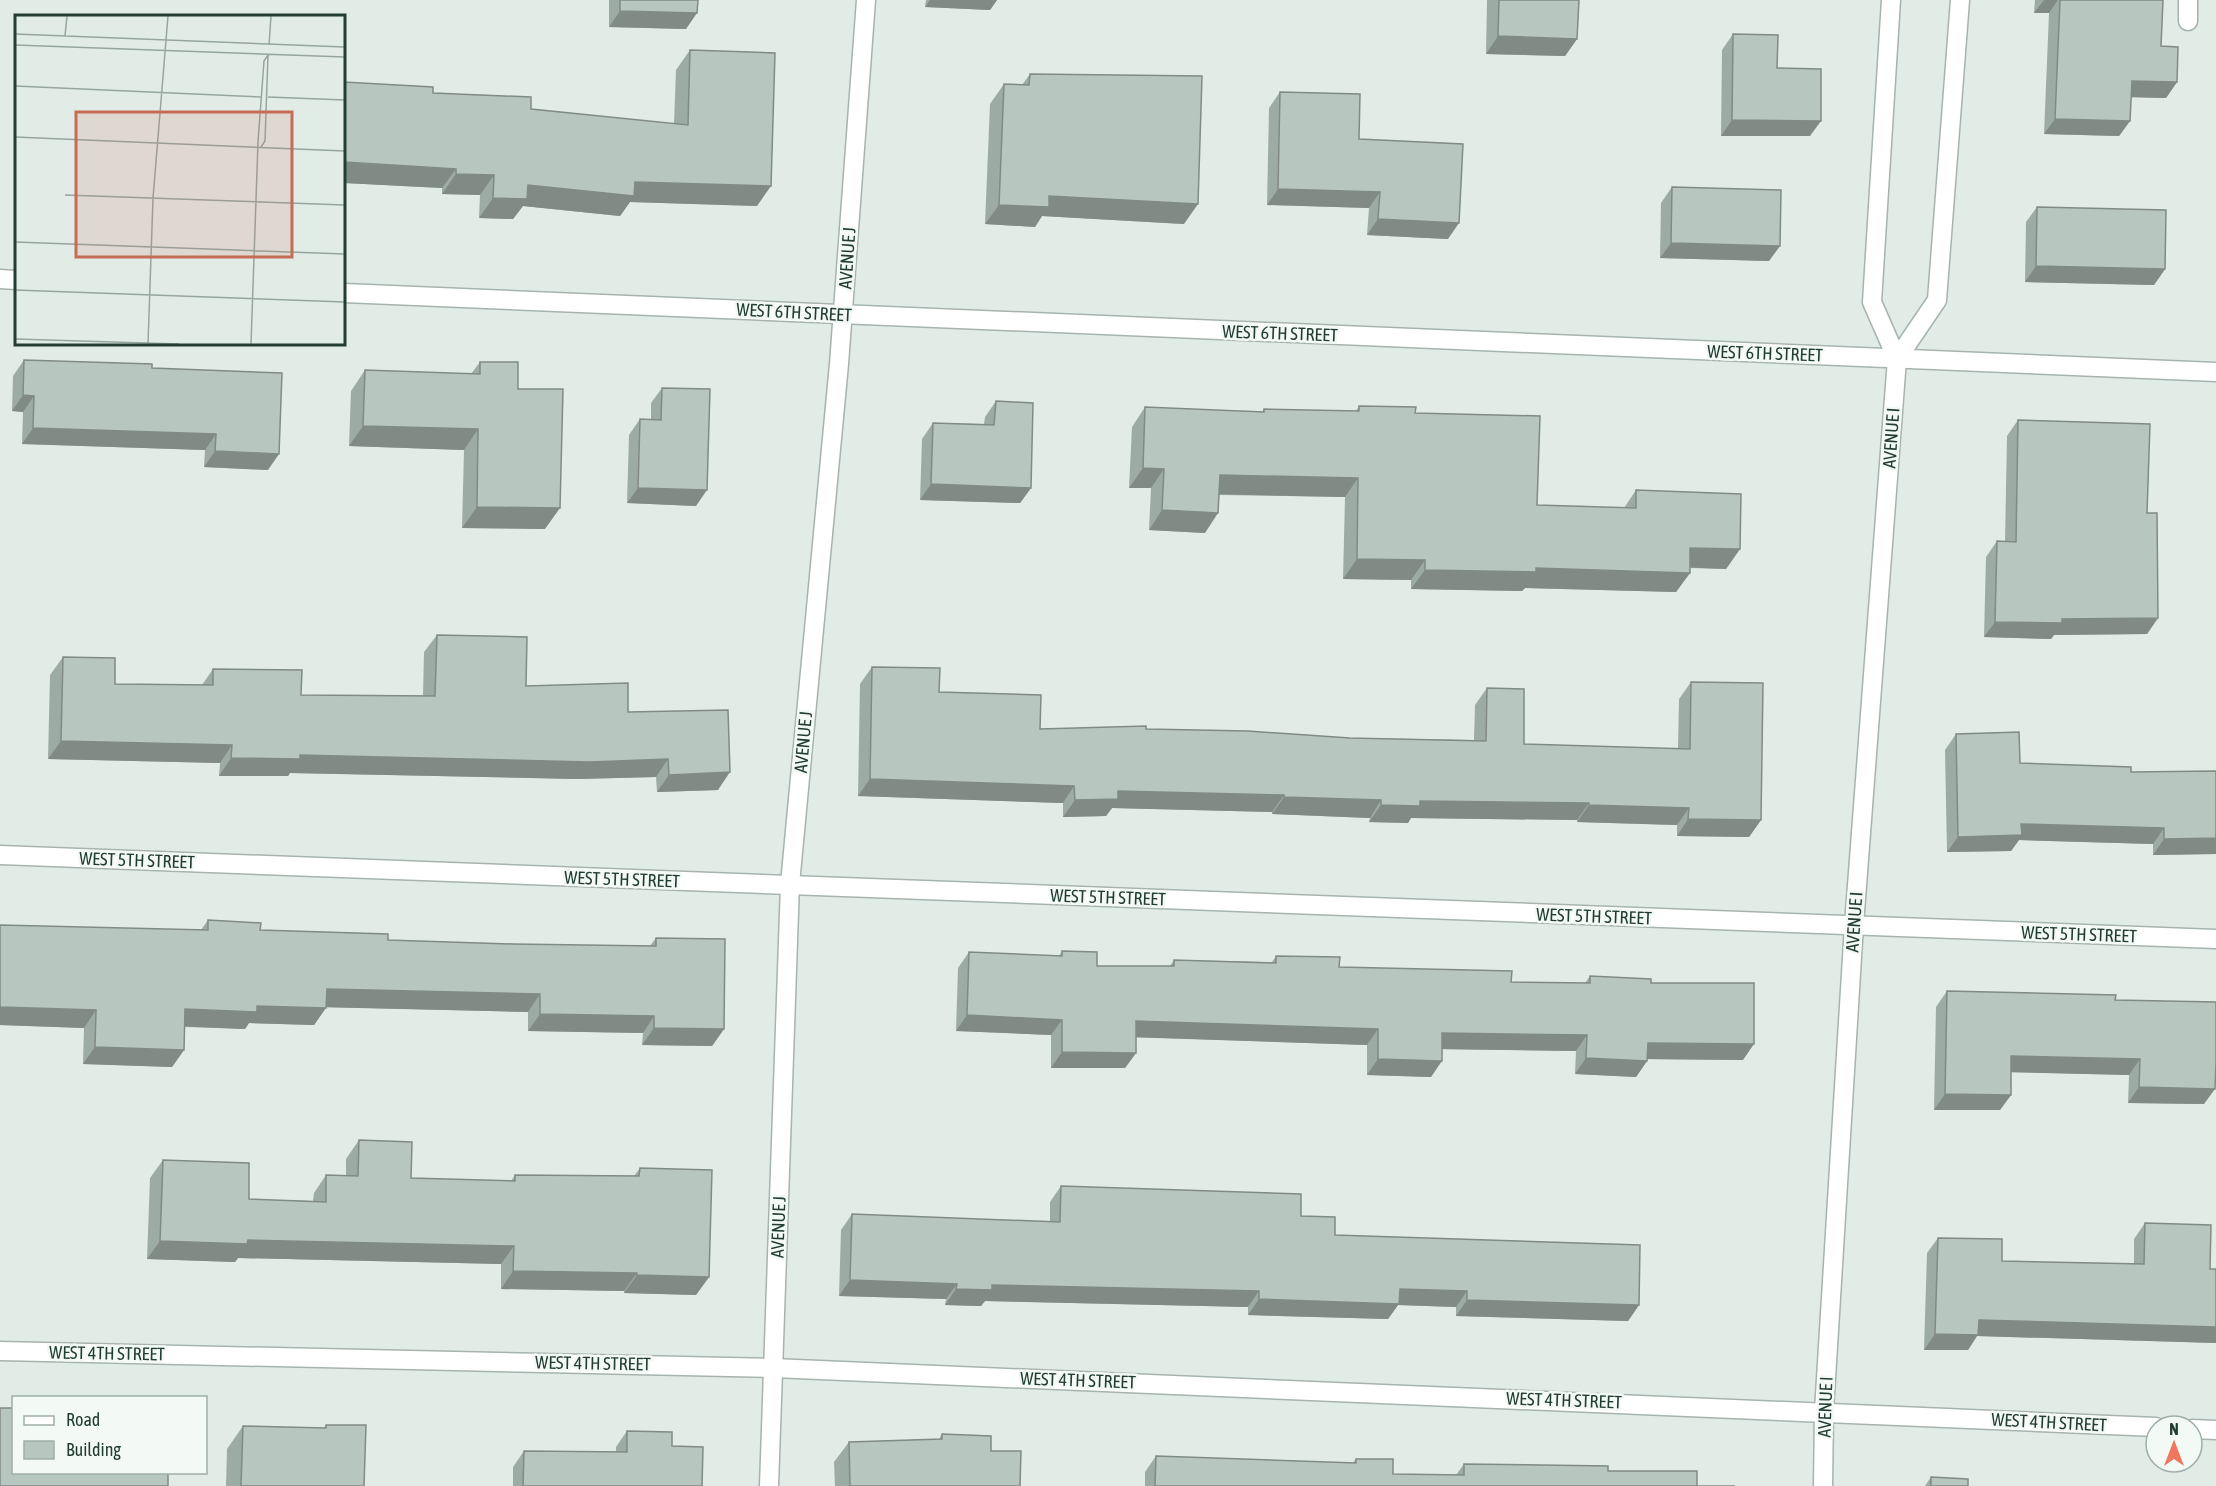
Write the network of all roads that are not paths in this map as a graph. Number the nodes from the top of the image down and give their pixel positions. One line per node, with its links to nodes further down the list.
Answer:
1 (866, 0): 9 (street, AVENUE J)
2 (1891, 0): 10 (street, AVENUE I)
3 (1960, 0): 10 (street, AVENUE I)
4 (2188, 0): 5 (street)
5 (2188, 21)
6 (0, 279): 7 (street)
7 (15, 280)
8 (345, 293): 9 (street, WEST 6TH STREET)
9 (842, 315): 10 (street, WEST 6TH STREET); 13 (street, AVENUE J)
10 (1897, 359): 11 (street, WEST 6TH STREET); 14 (street, AVENUE I)
11 (2216, 372)
12 (0, 855): 13 (street, WEST 5TH STREET)
13 (789, 884): 14 (street, WEST 5TH STREET); 17 (street, AVENUE J)
14 (1854, 925): 15 (street, WEST 5TH STREET); 18 (street, AVENUE I)
15 (2216, 939)
16 (0, 1351): 17 (street, WEST 4TH STREET)
17 (773, 1368): 18 (street, WEST 4TH STREET); 20 (street, AVENUE J)
18 (1824, 1411): 19 (street, WEST 4TH STREET); 21 (street, AVENUE I)
19 (2144, 1426)
20 (769, 1486)
21 (1822, 1486)

